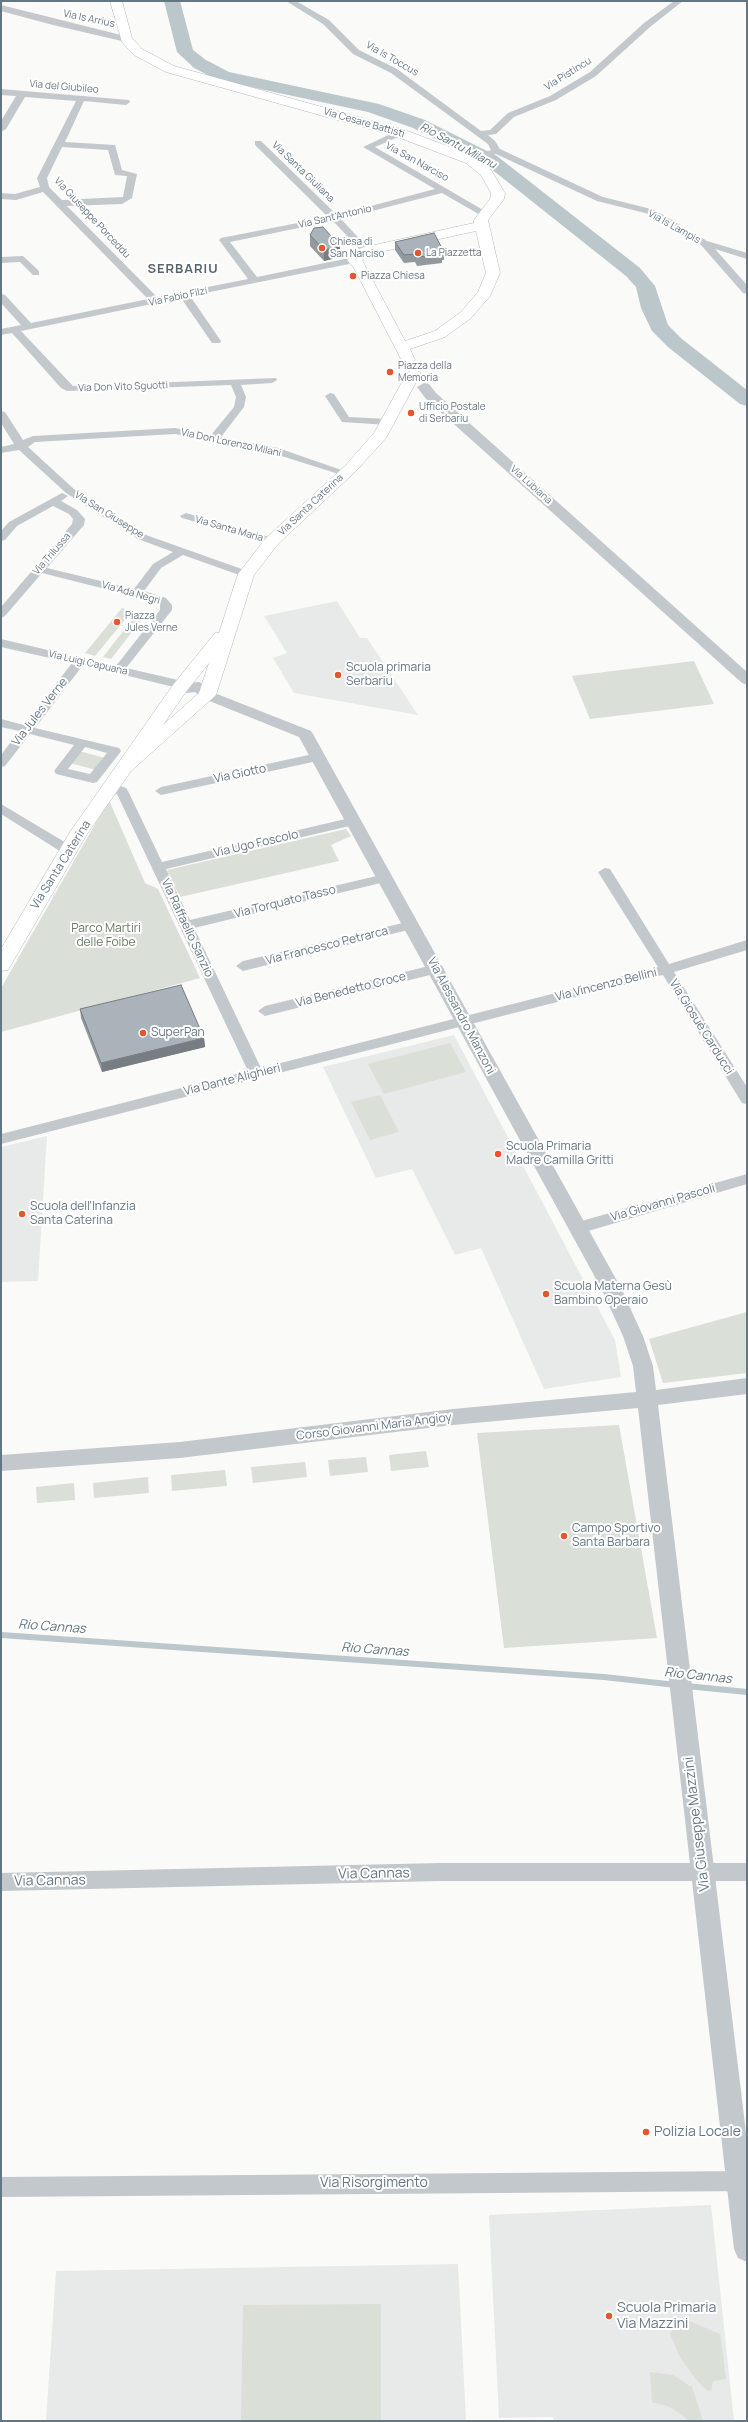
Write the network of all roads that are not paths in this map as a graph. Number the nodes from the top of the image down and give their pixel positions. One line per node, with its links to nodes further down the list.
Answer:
1 (116, 1): 5 (main road)
2 (290, 1): 12 (street, Via Is Toccus)
3 (679, 1): 12 (street, Via Pistincu)
4 (1, 8): 5 (street, Via Is Arrius)
5 (126, 39): 11 (main road, Via Cesare Battisti)
6 (1, 92): 7 (street, Via del Giubileo)
7 (22, 94): 8 (street, Via del Giubileo); 10 (street)
8 (81, 100): 9 (street, Via del Giubileo); 14 (street, Via Giuseppe Porceddu)
9 (126, 102)
10 (1, 129)
11 (400, 132): 16 (main road, Via Cesare Battisti); 18 (street, Via San Narciso)
12 (478, 134): 15 (street, Via Is Toccus)
13 (258, 143): 21 (street, Via Santa Giuliana)
14 (59, 144): 17 (street, Via Giuseppe Porceddu); 20 (street)
15 (494, 152): 16 (street); 23 (street, Via Is Lampis)
16 (474, 159): 22 (main road, Via Cesare Battisti)
17 (45, 188): 19 (street); 20 (street, Via Giuseppe Porceddu)
18 (444, 190): 21 (street, Via Sant'Antonio); 22 (street, Via San Narciso)
19 (1, 196)
20 (61, 202): 33 (street, Via Giuseppe Porceddu)
21 (335, 218): 24 (street, Via Santa Giuliana); 29 (street, Via Sant'Antonio)
22 (483, 220): 24 (main road); 38 (main road)
23 (704, 243): 25 (street); 30 (street, Via Is Lampis)
24 (366, 251): 27 (main road)
25 (747, 256)
26 (1, 260): 28 (street)
27 (354, 260): 29 (street, Via Fabio Filzi); 38 (main road, Via Lubiana)
28 (36, 273)
29 (255, 281): 31 (street, Via Fabio Filzi)
30 (747, 291)
31 (184, 295): 33 (street, Via Fabio Filzi); 37 (street)
32 (1, 298): 34 (street)
33 (155, 301): 34 (street, Via Fabio Filzi)
34 (28, 326): 35 (street, Via Fabio Filzi)
35 (14, 329): 36 (street, Via Fabio Filzi); 41 (street, Via Don Vito Sguotti)
36 (1, 332)
37 (216, 341)
38 (402, 347): 39 (main road, Via Lubiana)
39 (414, 373): 42 (main road, Via Lubiana); 43 (main road, Via Santa Caterina)
40 (272, 380): 41 (street, Via Don Vito Sguotti)
41 (235, 382): 47 (street)
42 (424, 387): 43 (main road); 65 (street, Via Lubiana)
43 (405, 391): 46 (main road, Via Santa Caterina)
44 (330, 396): 46 (street)
45 (1, 414): 48 (street, Via San Giuseppe)
46 (388, 422): 50 (main road, Via Santa Caterina)
47 (214, 438): 48 (street, Via Don Lorenzo Milani); 50 (street, Via Don Lorenzo Milani)
48 (21, 446): 49 (street, Via Don Lorenzo Milani); 51 (street, Via San Giuseppe)
49 (1, 450)
50 (344, 474): 55 (main road, Via Santa Caterina)
51 (70, 491): 52 (street); 56 (street, Via San Giuseppe)
52 (53, 501): 54 (street); 57 (street, Via Trilussa)
53 (186, 516): 55 (street, Via Santa Maria)
54 (1, 538)
55 (272, 541): 58 (main road, Via Santa Caterina)
56 (182, 551): 58 (street, Via San Giuseppe); 59 (street)
57 (39, 569): 59 (street, Via Ada Negri); 60 (street, Via Trilussa)
58 (246, 574): 61 (main road, Via Santa Caterina)
59 (137, 593): 64 (street, Via Ada Negri)
60 (1, 613)
61 (229, 626): 66 (main road, Via Santa Caterina); 67 (main road, Via Santa Caterina)
62 (1, 643): 63 (street, Via Luigi Capuana)
63 (80, 661): 64 (street, Via Luigi Capuana); 69 (street, Via Jules Verne)
64 (119, 670): 66 (street, Via Luigi Capuana)
65 (747, 680)
66 (176, 686): 67 (street); 73 (main road, Via Santa Caterina)
67 (207, 695): 71 (street, Via Alessandro Manzoni); 73 (main road, Via Santa Caterina)
68 (1, 723): 69 (street)
69 (26, 730): 70 (street); 72 (street, Via Jules Verne)
70 (82, 743)
71 (318, 757): 75 (street, Via Giotto); 77 (street, Via Alessandro Manzoni)
72 (1, 763)
73 (125, 767): 74 (main road, Via Santa Caterina)
74 (112, 787): 78 (main road, Via Santa Caterina); 79 (street, Via Raffaello Sanzio)
75 (161, 791)
76 (1, 808): 78 (street)
77 (354, 821): 79 (street, Via Ugo Foscolo); 81 (street, Via Alessandro Manzoni)
78 (68, 850): 85 (main road, Via Santa Caterina)
79 (158, 867): 83 (street, Via Raffaello Sanzio)
80 (605, 872): 88 (street, Via Giosuè Carducci)
81 (385, 878): 82 (street, Via Alessandro Manzoni); 83 (street, Via Torquato Tasso)
82 (411, 925): 86 (street, Via Francesco Petrarca); 87 (street, Via Alessandro Manzoni)
83 (185, 926): 91 (street, Via Raffaello Sanzio)
84 (747, 945): 88 (street, Via Vincenzo Bellini)
85 (1, 965)
86 (243, 966)
87 (437, 969): 89 (street, Via Benedetto Croce); 90 (street, Via Alessandro Manzoni)
88 (665, 970): 90 (street, Via Vincenzo Bellini); 92 (street, Via Giosuè Carducci)
89 (265, 1011)
90 (463, 1021): 91 (street, Via Dante Alighieri); 95 (street, Via Alessandro Manzoni)
91 (257, 1074): 93 (street, Via Dante Alighieri)
92 (747, 1099)
93 (1, 1139)
94 (747, 1179): 95 (street, Via Giovanni Pascoli)
95 (578, 1228): 97 (street, Via Alessandro Manzoni)
96 (747, 1386): 97 (street, Corso Giovanni Maria Angioy)
97 (645, 1399): 98 (street, Corso Giovanni Maria Angioy); 99 (street, Via Giuseppe Mazzini)
98 (1, 1463)
99 (702, 1871): 100 (street, Via Cannas); 101 (street, Via Cannas); 102 (street, Via Giuseppe Mazzini)
100 (747, 1872)
101 (1, 1882)
102 (743, 2181): 103 (street, Via Risorgimento); 104 (street, Via Giuseppe Mazzini)
103 (1, 2187)
104 (747, 2248)

